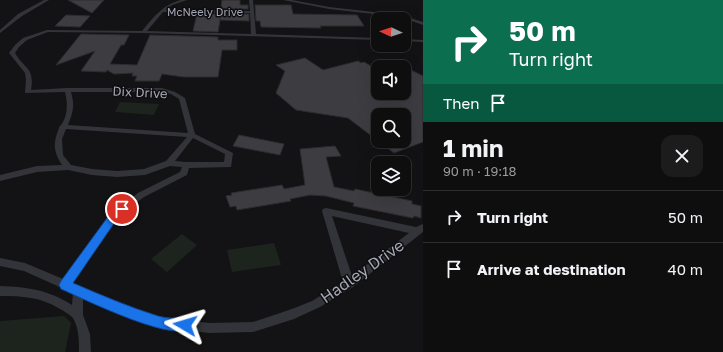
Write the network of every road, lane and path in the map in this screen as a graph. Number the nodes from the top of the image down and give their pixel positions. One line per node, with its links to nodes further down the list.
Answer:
1 (47, 0): 8 (lane)
2 (185, 0): 5 (lane)
3 (251, 0): 6 (lane)
4 (285, 0): 7 (lane)
5 (162, 11): 6 (lane, McNeely Drive); 9 (lane, McNeely Drive)
6 (252, 12): 10 (lane, McNeely Drive)
7 (423, 24)
8 (0, 32)
9 (143, 32): 10 (lane, McNeely Drive); 15 (lane, McNeely Drive)
10 (254, 34): 11 (lane, McNeely Drive)
11 (371, 39)
12 (411, 40): 13 (lane)
13 (423, 41)
14 (66, 90): 15 (lane, Dix Drive); 16 (lane); 17 (lane, Dix Drive)
15 (27, 92)
16 (62, 127): 17 (lane); 20 (lane)
17 (192, 135): 18 (lane); 19 (lane)
18 (169, 163): 19 (lane); 20 (lane)
19 (186, 165): 25 (lane)
20 (68, 167): 21 (lane)
21 (0, 178)
22 (420, 229): 24 (lane, Hadley Drive); 24 (lane)
23 (0, 262): 25 (lane, Hadley Drive)
24 (349, 284): 26 (lane, Hadley Drive)
25 (65, 285): 26 (lane, Hadley Drive)
26 (78, 290): 28 (lane)
27 (0, 291): 28 (lane)
28 (77, 315): 29 (lane)
29 (85, 352)

